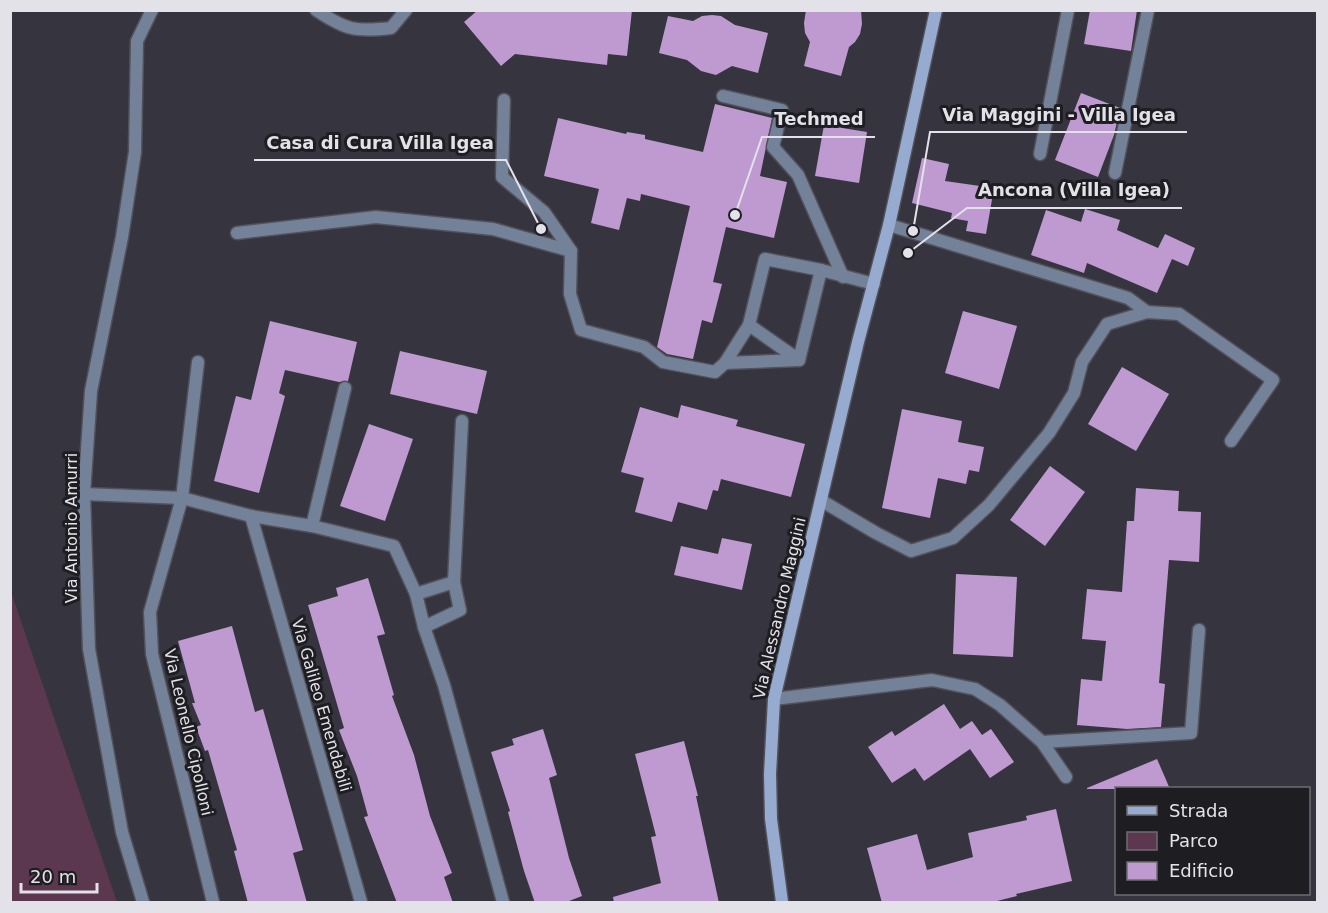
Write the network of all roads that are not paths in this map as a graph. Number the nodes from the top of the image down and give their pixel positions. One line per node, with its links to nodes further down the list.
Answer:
1 (152, 10): 25 (street, Via Antonio Amurri)
2 (316, 10): 3 (street)
3 (406, 10)
4 (936, 10): 11 (main road, Via Alessandro Maggini)
5 (1068, 10): 9 (street)
6 (1148, 10): 10 (street)
7 (723, 96): 15 (street)
8 (504, 100): 13 (street)
9 (1040, 153)
10 (1115, 173)
11 (889, 225): 16 (main road, Via Alessandro Maggini); 17 (street, Via Alessandro Maggini)
12 (237, 233): 13 (street)
13 (571, 251): 21 (street)
14 (821, 270): 15 (street); 18 (street); 19 (street)
15 (843, 277): 16 (street)
16 (874, 284): 27 (main road, Via Alessandro Maggini)
17 (1147, 312): 24 (street, Via Alessandro Maggini); 27 (street, Via Alessandro Maggini)
18 (749, 325): 19 (street); 21 (street)
19 (799, 360): 21 (street)
20 (198, 362): 26 (street, Via Leonello Cipolloni)
21 (725, 363)
22 (345, 388): 29 (street)
23 (462, 421): 30 (street)
24 (1231, 441)
25 (84, 494): 26 (street); 37 (street, Via Antonio Amurri)
26 (182, 498): 28 (street); 38 (street, Via Leonello Cipolloni)
27 (822, 501): 34 (main road, Via Alessandro Maggini)
28 (251, 516): 29 (street); 39 (street, Via Galileo Emendabili)
29 (312, 526): 31 (street)
30 (454, 582): 31 (street); 32 (street)
31 (416, 594): 32 (street)
32 (424, 627): 40 (street)
33 (1199, 630): 35 (street)
34 (774, 699): 35 (street); 41 (main road, Via Alessandro Maggini)
35 (1042, 742): 36 (street)
36 (1066, 777)
37 (143, 903)
38 (213, 903)
39 (361, 903)
40 (503, 903)
41 (782, 903)

